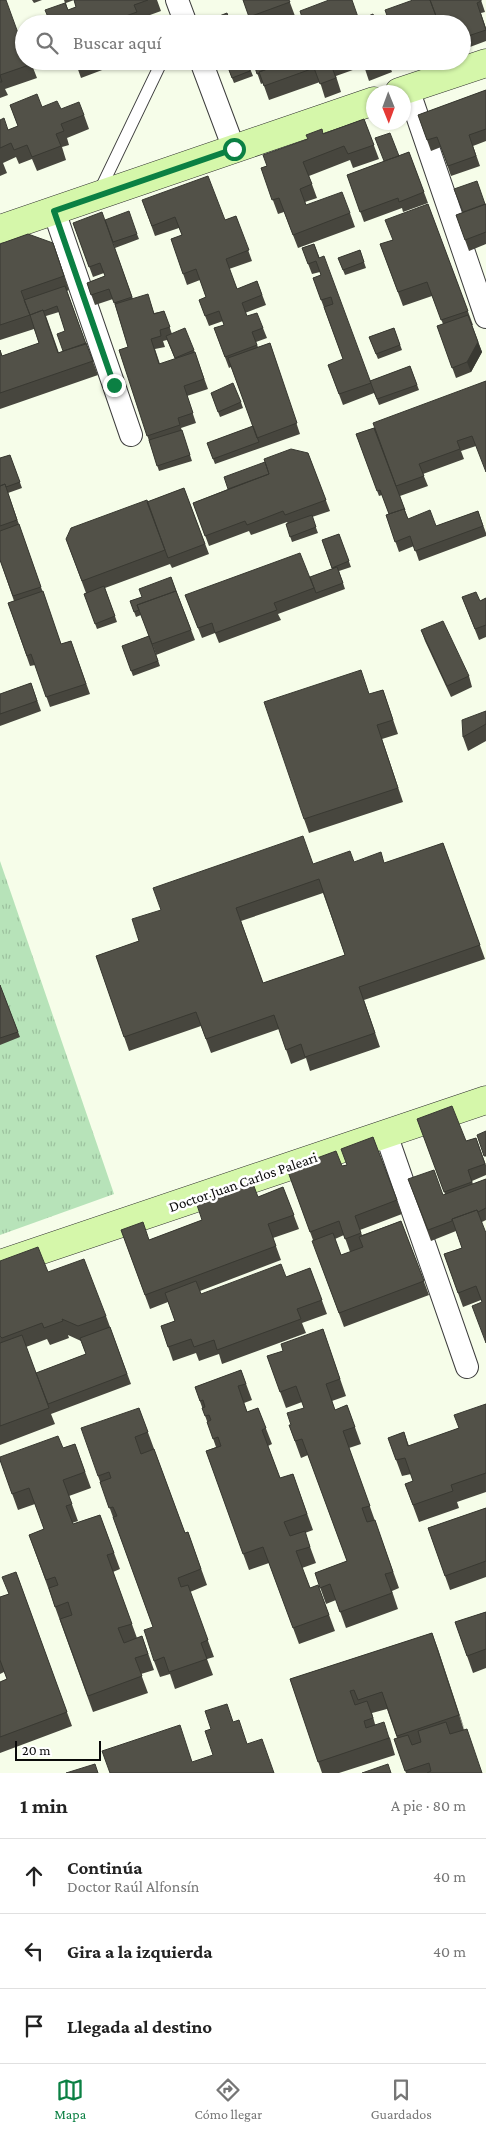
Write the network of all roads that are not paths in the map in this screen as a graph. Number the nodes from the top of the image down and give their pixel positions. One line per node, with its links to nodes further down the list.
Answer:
1 (486, 63): 2 (street)
2 (471, 68)
3 (158, 70): 10 (lane)
4 (203, 70): 9 (street)
5 (466, 70): 6 (street)
6 (411, 89)
7 (366, 104): 9 (street)
8 (411, 110): 13 (street)
9 (234, 149): 10 (street)
10 (97, 196): 11 (street)
11 (54, 211): 12 (street); 14 (street)
12 (0, 229)
13 (486, 317)
14 (131, 435)
15 (486, 1100): 16 (street, Doctor Juan Carlos Paleari)
16 (386, 1134): 17 (street, Doctor Juan Carlos Paleari); 18 (street)
17 (0, 1264)
18 (467, 1367)

